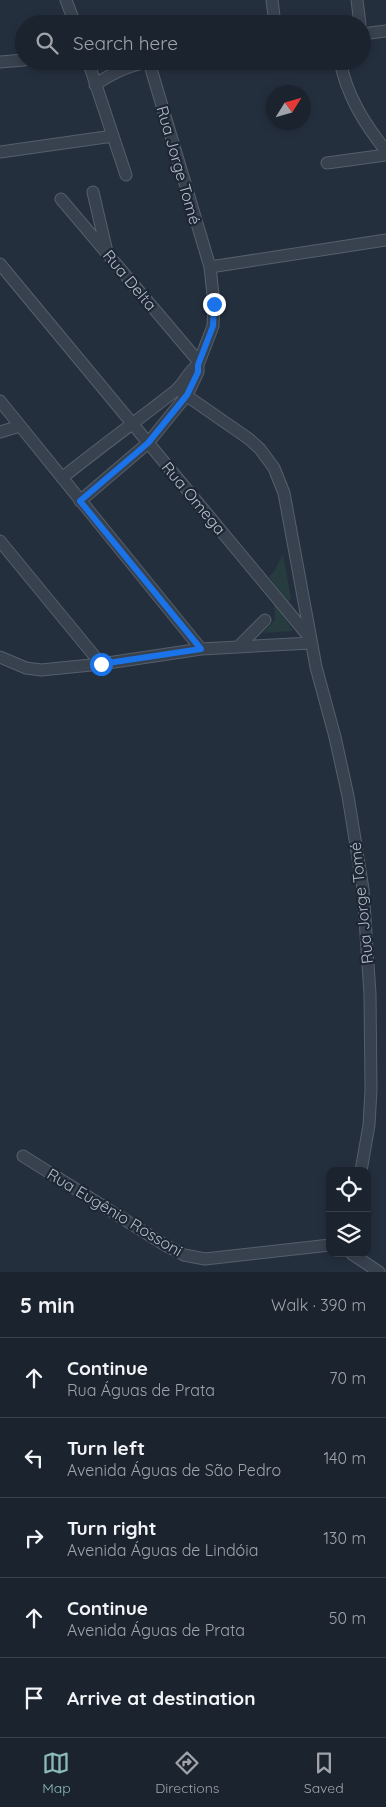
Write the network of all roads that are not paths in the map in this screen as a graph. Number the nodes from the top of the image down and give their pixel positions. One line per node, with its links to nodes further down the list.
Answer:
1 (66, 0): 4 (street)
2 (272, 0): 5 (street)
3 (358, 0): 6 (street)
4 (72, 15)
5 (274, 15)
6 (359, 15)
7 (386, 31): 8 (street)
8 (371, 33)
9 (15, 61): 10 (street)
10 (0, 62)
11 (91, 70): 15 (street)
12 (122, 70): 15 (street)
13 (151, 70): 27 (street, Rua Jorge Tomé)
14 (342, 70): 17 (street)
15 (95, 84): 16 (street)
16 (113, 136): 18 (street); 21 (street)
17 (386, 151)
18 (0, 152)
19 (386, 155): 20 (street)
20 (327, 163)
21 (126, 175)
22 (93, 192): 25 (street)
23 (61, 199): 25 (street, Rua Delta)
24 (386, 240): 27 (street)
25 (108, 253): 28 (street, Rua Delta)
26 (0, 264): 31 (street, Rua Omega)
27 (210, 267): 28 (street, Rua Jorge Tomé)
28 (198, 363): 29 (street, Rua Jorge Tomé)
29 (182, 392): 31 (street); 34 (street); 39 (street, Rua Jorge Tomé)
30 (0, 401): 32 (street)
31 (132, 423): 34 (street, Rua Omega); 35 (street)
32 (20, 426): 33 (street); 35 (street)
33 (0, 432)
34 (148, 443): 36 (street); 39 (street, Rua Omega)
35 (62, 478): 36 (street)
36 (80, 501): 41 (street)
37 (0, 541): 43 (street)
38 (265, 620): 40 (street)
39 (311, 641): 40 (street); 45 (street, Rua Jorge Tomé)
40 (239, 646): 41 (street)
41 (201, 649): 43 (street)
42 (0, 657): 43 (street)
43 (101, 664)
44 (23, 1156): 46 (street, Rua Eugênio Rossoni)
45 (362, 1167)
46 (326, 1245)
47 (356, 1257): 48 (street)
48 (379, 1272)

